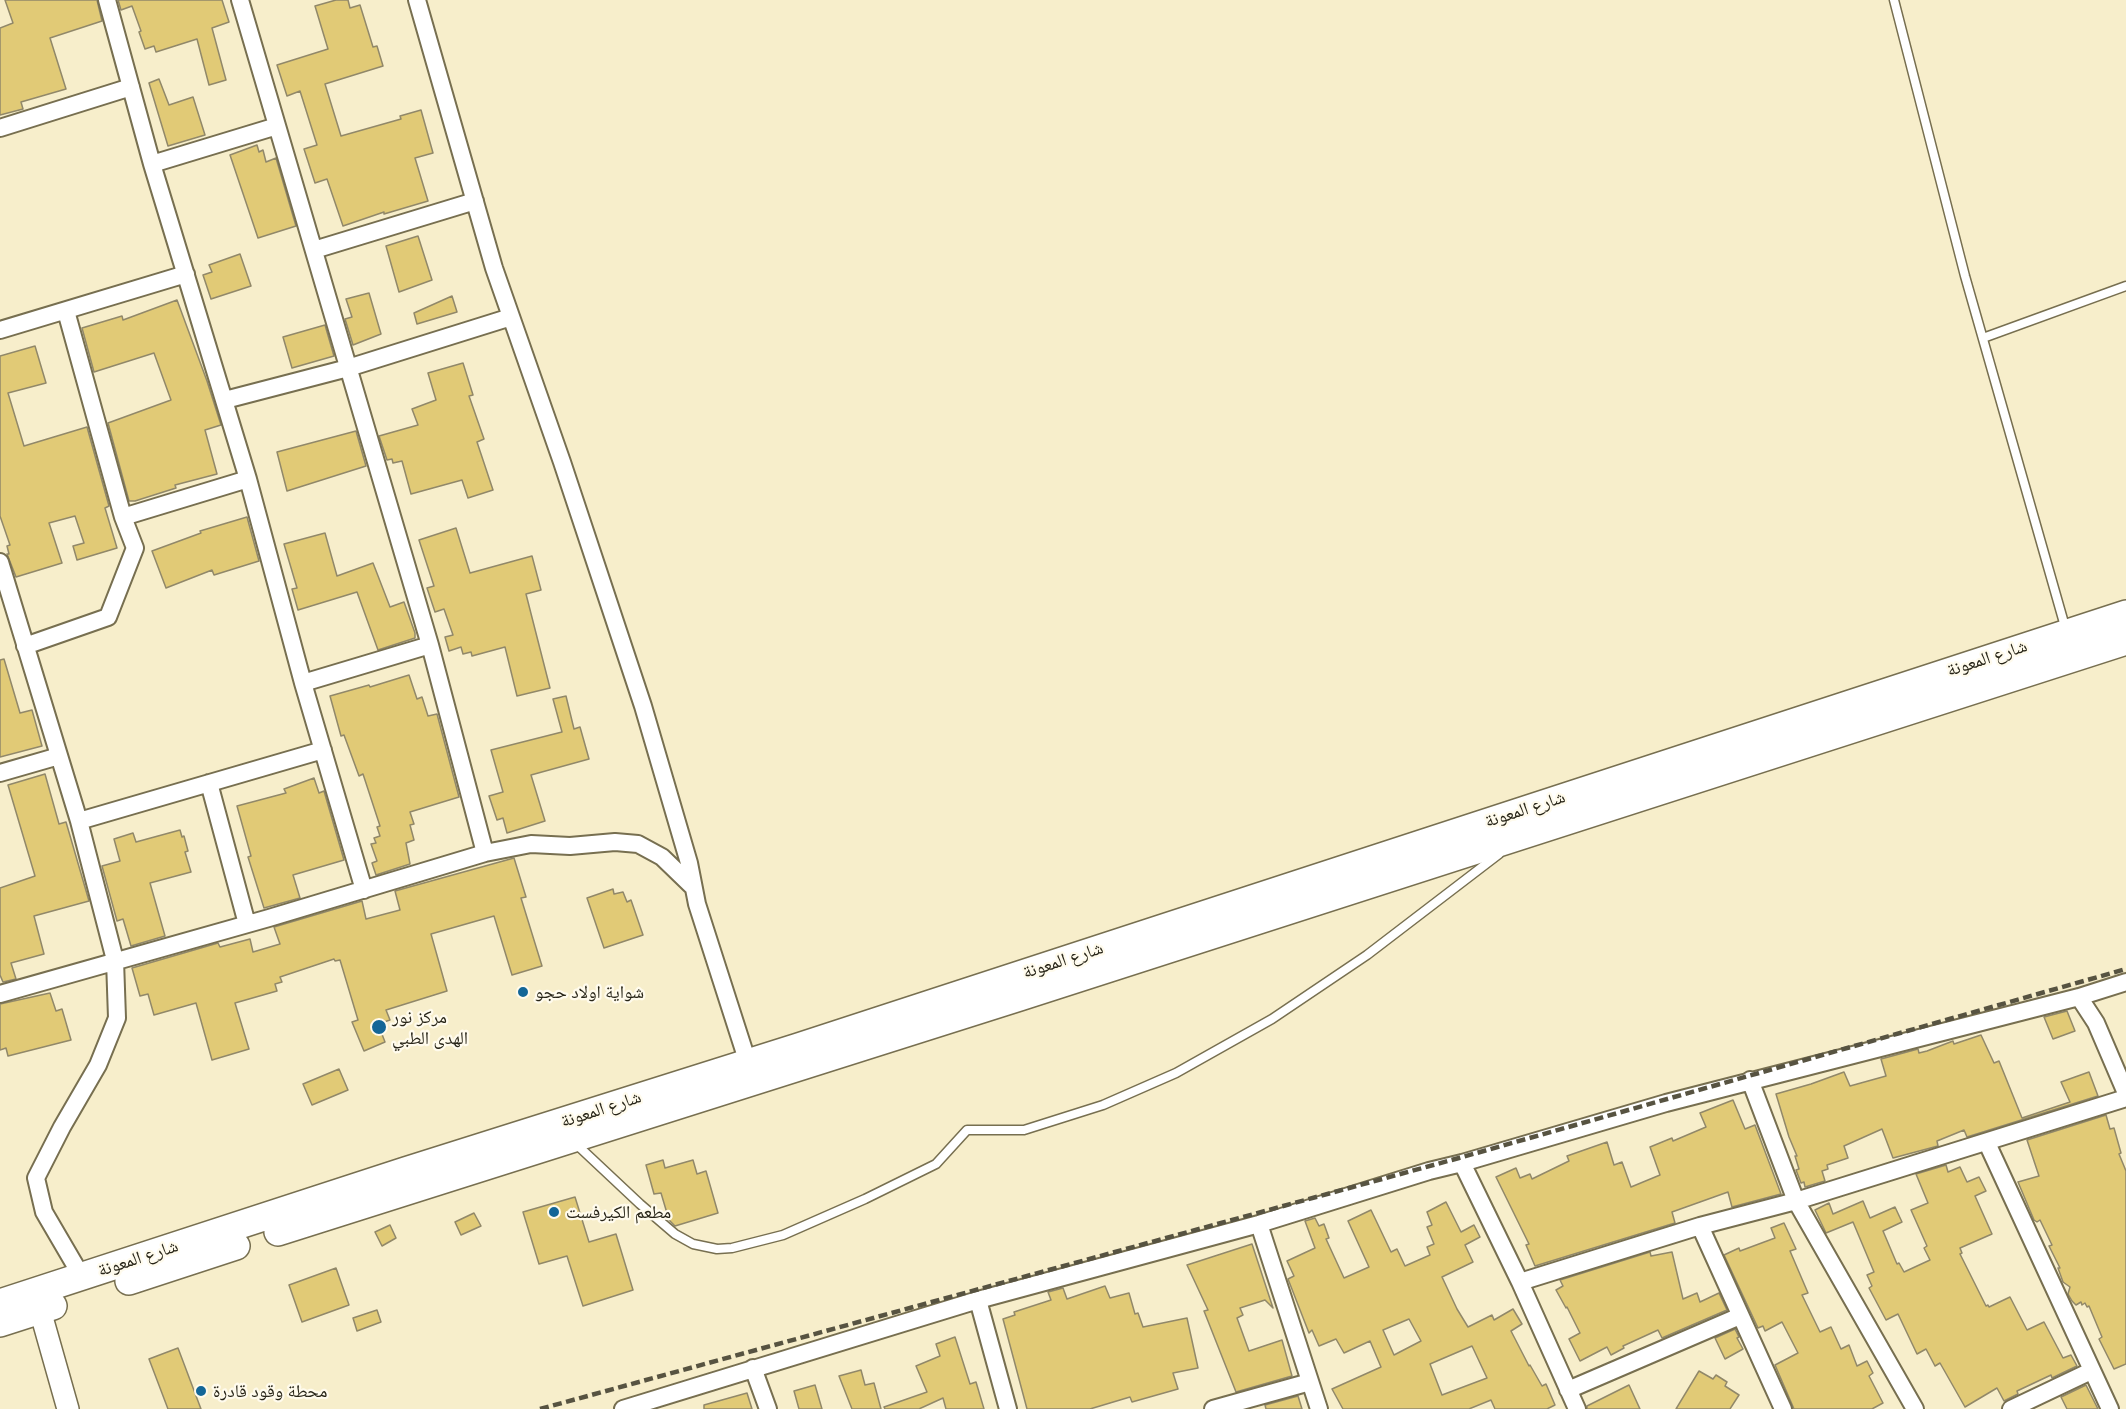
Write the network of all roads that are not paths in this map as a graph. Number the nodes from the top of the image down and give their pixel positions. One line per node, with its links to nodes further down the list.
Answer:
1 (107, 0): 5 (street)
2 (240, 0): 6 (street)
3 (417, 0): 9 (street)
4 (1894, 0): 16 (lane)
5 (131, 87): 7 (street); 8 (street)
6 (277, 126): 8 (street); 10 (street)
7 (0, 128)
8 (152, 164): 11 (street)
9 (475, 201): 10 (street); 14 (street)
10 (314, 250): 17 (street)
11 (186, 274): 13 (street); 18 (street)
12 (2126, 286): 16 (lane)
13 (66, 311): 15 (street); 20 (street)
14 (511, 317): 17 (street); 35 (street)
15 (0, 330)
16 (1983, 338): 23 (lane)
17 (348, 368): 18 (street); 25 (street)
18 (225, 400): 19 (street)
19 (248, 479): 20 (street); 27 (street)
20 (123, 517): 26 (street)
21 (0, 562): 26 (street)
22 (2126, 614): 23 (highway, شارع المعونة)
23 (2066, 632): 42 (highway, شارع المعونة)
24 (2126, 641): 33 (highway, شارع المعونة)
25 (430, 645): 27 (street); 34 (street)
26 (26, 646): 29 (street)
27 (303, 683): 28 (street)
28 (323, 750): 31 (street); 36 (street)
29 (59, 756): 30 (street); 32 (street)
30 (0, 773)
31 (208, 783): 32 (street); 37 (street)
32 (79, 820): 38 (street)
33 (1530, 832): 46 (highway, شارع المعونة); 46 (lane)
34 (485, 853): 35 (street); 36 (street)
35 (692, 886): 42 (street)
36 (364, 890): 37 (street)
37 (247, 924): 38 (street)
38 (115, 960): 40 (street); 52 (street)
39 (2126, 982): 41 (street)
40 (0, 994)
41 (2079, 997): 43 (street); 44 (street)
42 (747, 1063): 52 (highway, شارع المعونة)
43 (1750, 1080): 48 (street); 49 (street)
44 (2126, 1093)
45 (2126, 1098): 47 (street)
46 (573, 1140): 55 (highway, شارع المعونة)
47 (1987, 1143): 49 (street); 60 (street)
48 (1462, 1163): 50 (street); 53 (street)
49 (1796, 1201): 51 (street); 71 (street)
50 (1259, 1224): 54 (street); 61 (street)
51 (1700, 1226): 53 (street); 57 (street)
52 (82, 1277): 55 (highway, شارع المعونة)
53 (1520, 1282): 62 (street)
54 (978, 1300): 59 (street); 66 (street)
55 (38, 1301): 56 (highway, شارع المعونة); 58 (highway, شارع المعونة); 63 (street)
56 (0, 1303)
57 (1740, 1316): 62 (street); 70 (street)
58 (0, 1323)
59 (753, 1368): 64 (street); 65 (street)
60 (2091, 1371): 72 (street); 73 (street)
61 (1310, 1383): 67 (street); 68 (street)
62 (1568, 1390): 69 (street)
63 (68, 1409)
64 (623, 1409)
65 (768, 1409)
66 (1008, 1409)
67 (1213, 1409)
68 (1318, 1409)
69 (1577, 1409)
70 (1783, 1409)
71 (1915, 1409)
72 (2011, 1409)
73 (2110, 1409)

